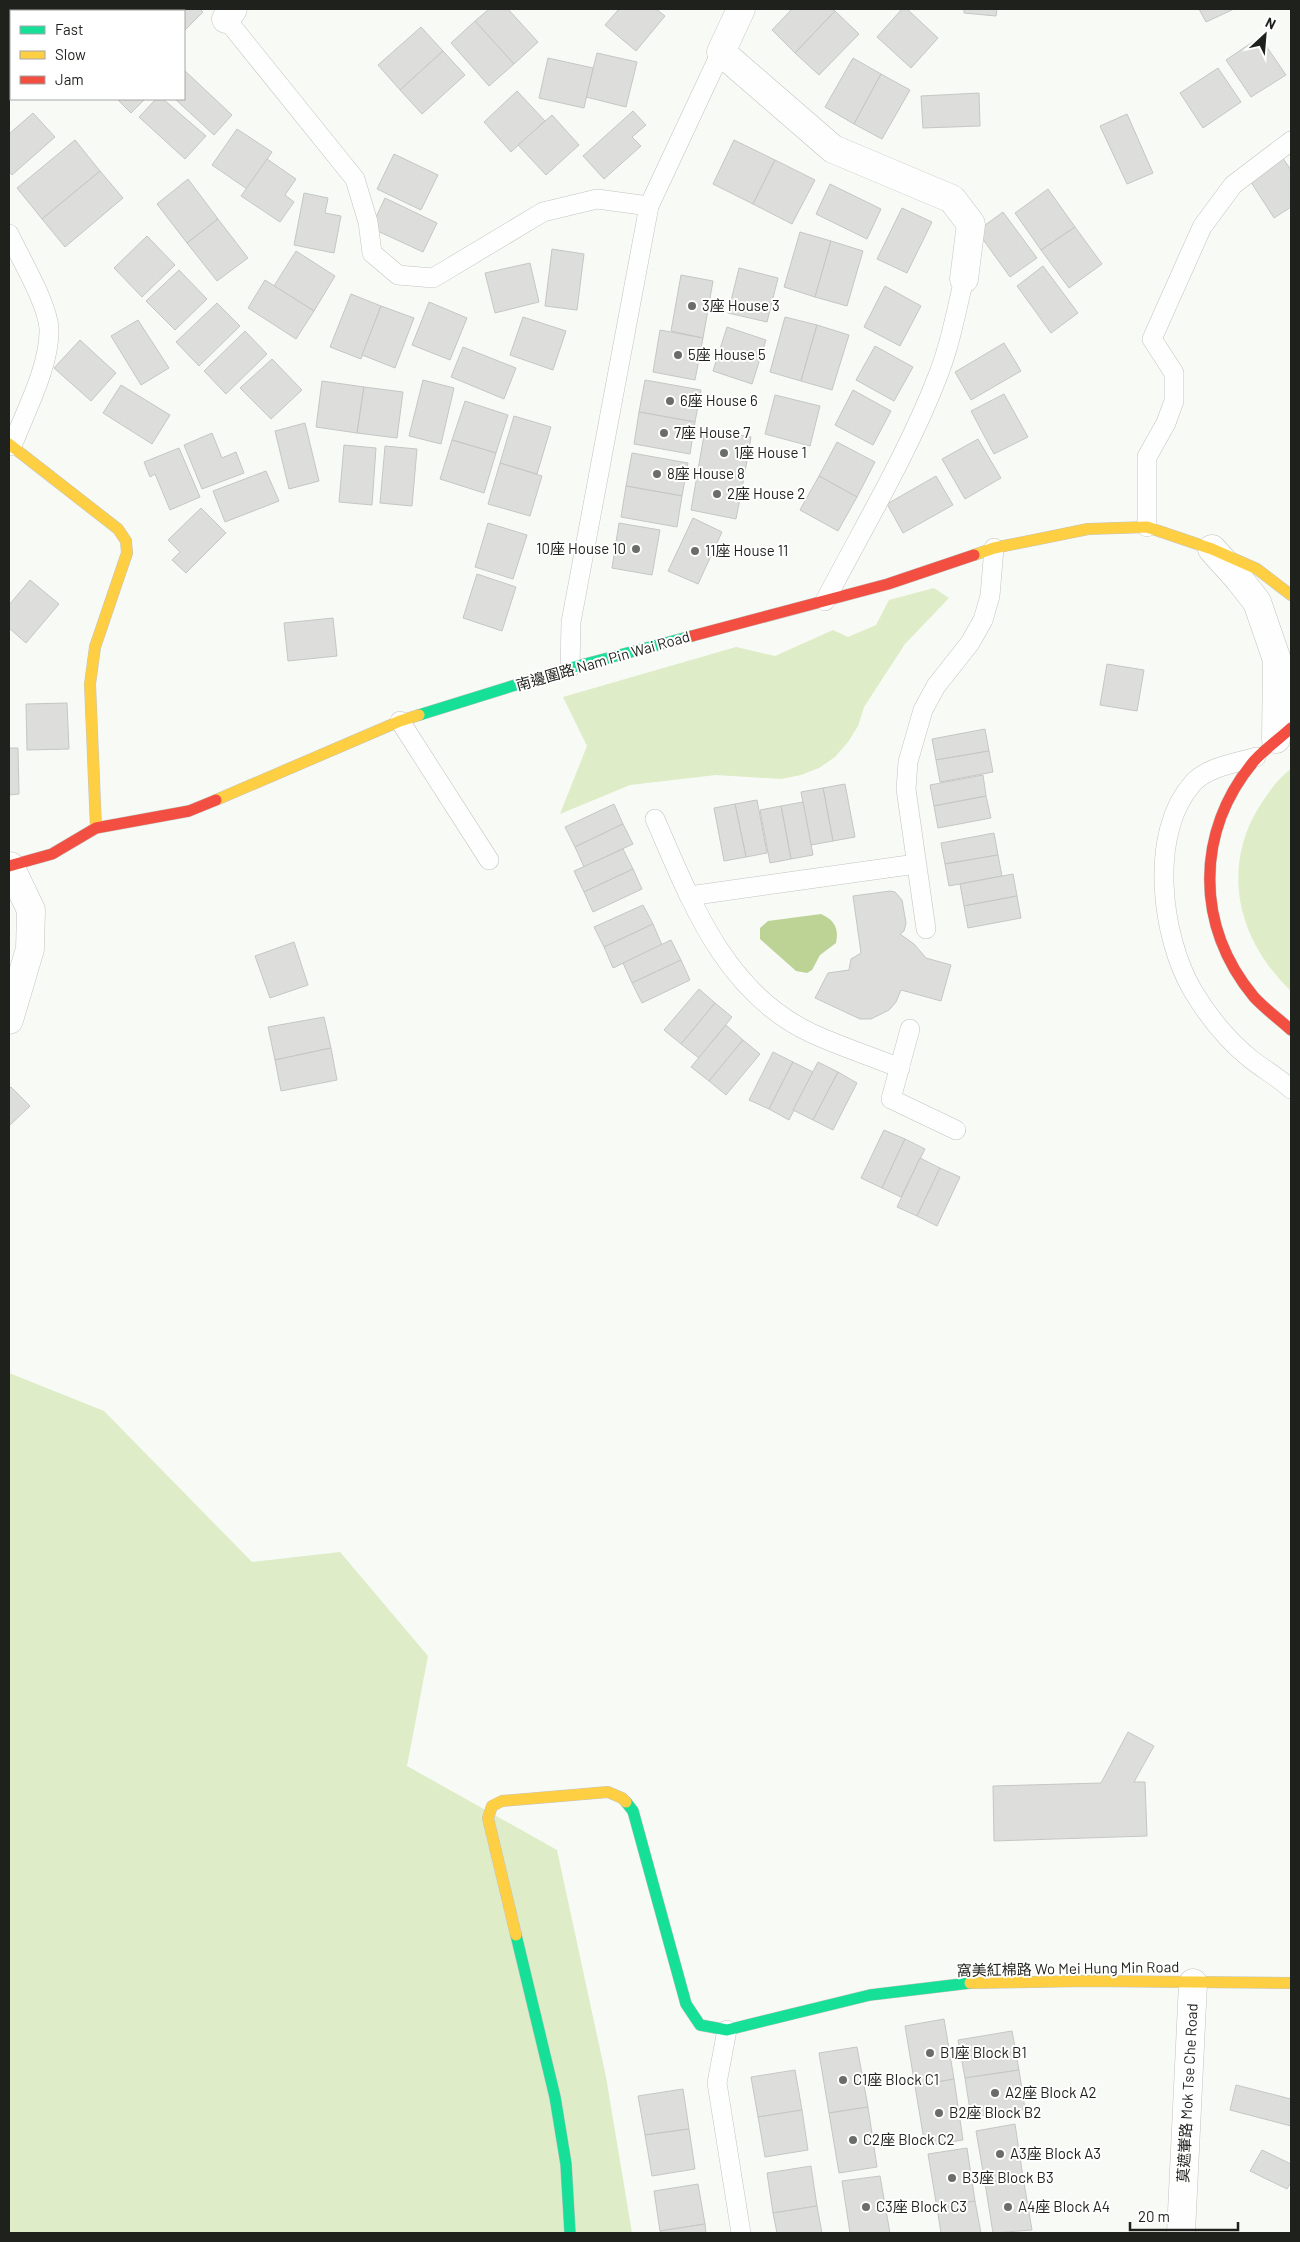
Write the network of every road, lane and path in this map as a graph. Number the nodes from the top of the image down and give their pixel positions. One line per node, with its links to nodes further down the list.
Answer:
1 (742, 9): 3 (street)
2 (230, 14): 5 (lane)
3 (721, 52): 5 (lane); 7 (street)
4 (1291, 141): 9 (lane)
5 (649, 206): 14 (lane)
6 (9, 234): 8 (lane)
7 (964, 279): 13 (lane)
8 (10, 445): 19 (street)
9 (1147, 527): 10 (street, 南邊圍路 Nam Pin Wai Road); 11 (street, 南邊圍路 Nam Pin Wai Road)
10 (994, 548): 13 (street, 南邊圍路 Nam Pin Wai Road); 21 (lane)
11 (1212, 549): 12 (street, 南邊圍路 Nam Pin Wai Road); 16 (street, 南邊圍路 Nam Pin Wai Road)
12 (1291, 595)
13 (825, 601): 14 (street, 南邊圍路 Nam Pin Wai Road)
14 (570, 668): 15 (street, 南邊圍路 Nam Pin Wai Road)
15 (400, 722): 19 (street, 南邊圍路 Nam Pin Wai Road); 20 (lane)
16 (1284, 733): 17 (street)
17 (1256, 758): 27 (street); 29 (lane)
18 (654, 819): 23 (lane)
19 (96, 828): 22 (street, 南邊圍路 Nam Pin Wai Road)
20 (488, 860)
21 (916, 864): 23 (lane); 24 (lane)
22 (9, 866): 25 (street)
23 (689, 896): 28 (lane)
24 (926, 929)
25 (9, 1020)
26 (910, 1029): 28 (lane)
27 (1291, 1030)
28 (900, 1068): 30 (lane)
29 (1291, 1089)
30 (956, 1130)
31 (1193, 1983): 32 (street, 窩美紅棉路 Wo Mei Hung Min Road); 33 (street, 窩美紅棉路 Wo Mei Hung Min Road); 36 (street, 莫遮輋路 Mok Tse Che Road)
32 (1291, 1983)
33 (727, 2030): 34 (street, 窩美紅棉路 Wo Mei Hung Min Road); 35 (lane)
34 (570, 2233)
35 (741, 2233)
36 (1181, 2233)

